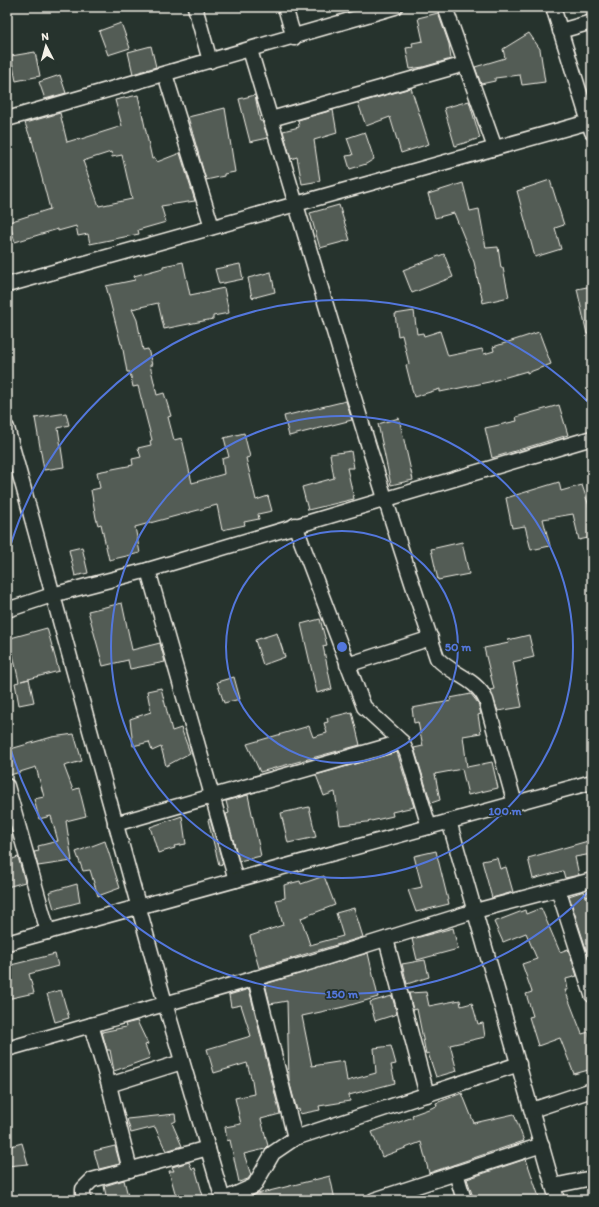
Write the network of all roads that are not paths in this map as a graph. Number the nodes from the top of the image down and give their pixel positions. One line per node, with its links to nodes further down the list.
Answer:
1 (195, 7): 10 (street)
2 (285, 7): 8 (street)
3 (395, 7): 8 (street)
4 (445, 7): 11 (street)
5 (553, 7): 7 (street)
6 (592, 22): 7 (street)
7 (560, 31): 15 (street)
8 (294, 38): 9 (street)
9 (250, 50): 10 (street); 14 (street)
10 (210, 61): 12 (street)
11 (465, 64): 14 (street); 16 (street)
12 (165, 74): 13 (street); 18 (street)
13 (7, 119)
14 (271, 119): 17 (street)
15 (591, 125): 16 (street)
16 (495, 148): 17 (street)
17 (296, 203): 18 (street); 22 (street)
18 (212, 227): 19 (street)
19 (7, 285)
20 (7, 428): 25 (street)
21 (592, 438): 22 (street)
22 (384, 499): 23 (street); 27 (street)
23 (295, 525): 24 (street); 28 (street)
24 (148, 570): 25 (street); 32 (street)
25 (52, 595): 26 (street); 35 (street)
26 (7, 610)
27 (431, 638): 28 (street); 33 (street)
28 (347, 665): 29 (street)
29 (402, 742): 32 (street); 36 (street)
30 (592, 782): 33 (street)
31 (7, 786): 42 (street)
32 (214, 796): 35 (street); 37 (street)
33 (515, 804): 34 (street)
34 (449, 822): 36 (street); 41 (street)
35 (115, 824): 40 (street)
36 (429, 827): 37 (street)
37 (236, 880): 40 (street)
38 (592, 880): 39 (street)
39 (558, 889): 41 (street); 46 (street)
40 (138, 907): 42 (street); 47 (street)
41 (476, 911): 43 (street); 51 (street)
42 (48, 932): 44 (street)
43 (386, 939): 45 (street); 54 (street)
44 (7, 943)
45 (256, 978): 47 (street); 56 (street)
46 (592, 995)
47 (165, 1003): 48 (street); 50 (street)
48 (91, 1025): 49 (street); 52 (street)
49 (7, 1049)
50 (182, 1062): 52 (street); 58 (street)
51 (519, 1064): 54 (street); 55 (street)
52 (109, 1085): 59 (street)
53 (592, 1090): 55 (street)
54 (427, 1095): 56 (street)
55 (532, 1110): 57 (street)
56 (295, 1138): 64 (street)
57 (542, 1145): 60 (street); 62 (street)
58 (208, 1148): 59 (street); 64 (street)
59 (130, 1170): 63 (street)
60 (456, 1173): 65 (street); 66 (street)
61 (592, 1178): 62 (street)
62 (553, 1186): 67 (street)
63 (83, 1200)
64 (223, 1200)
65 (374, 1200)
66 (464, 1200)
67 (557, 1200)

